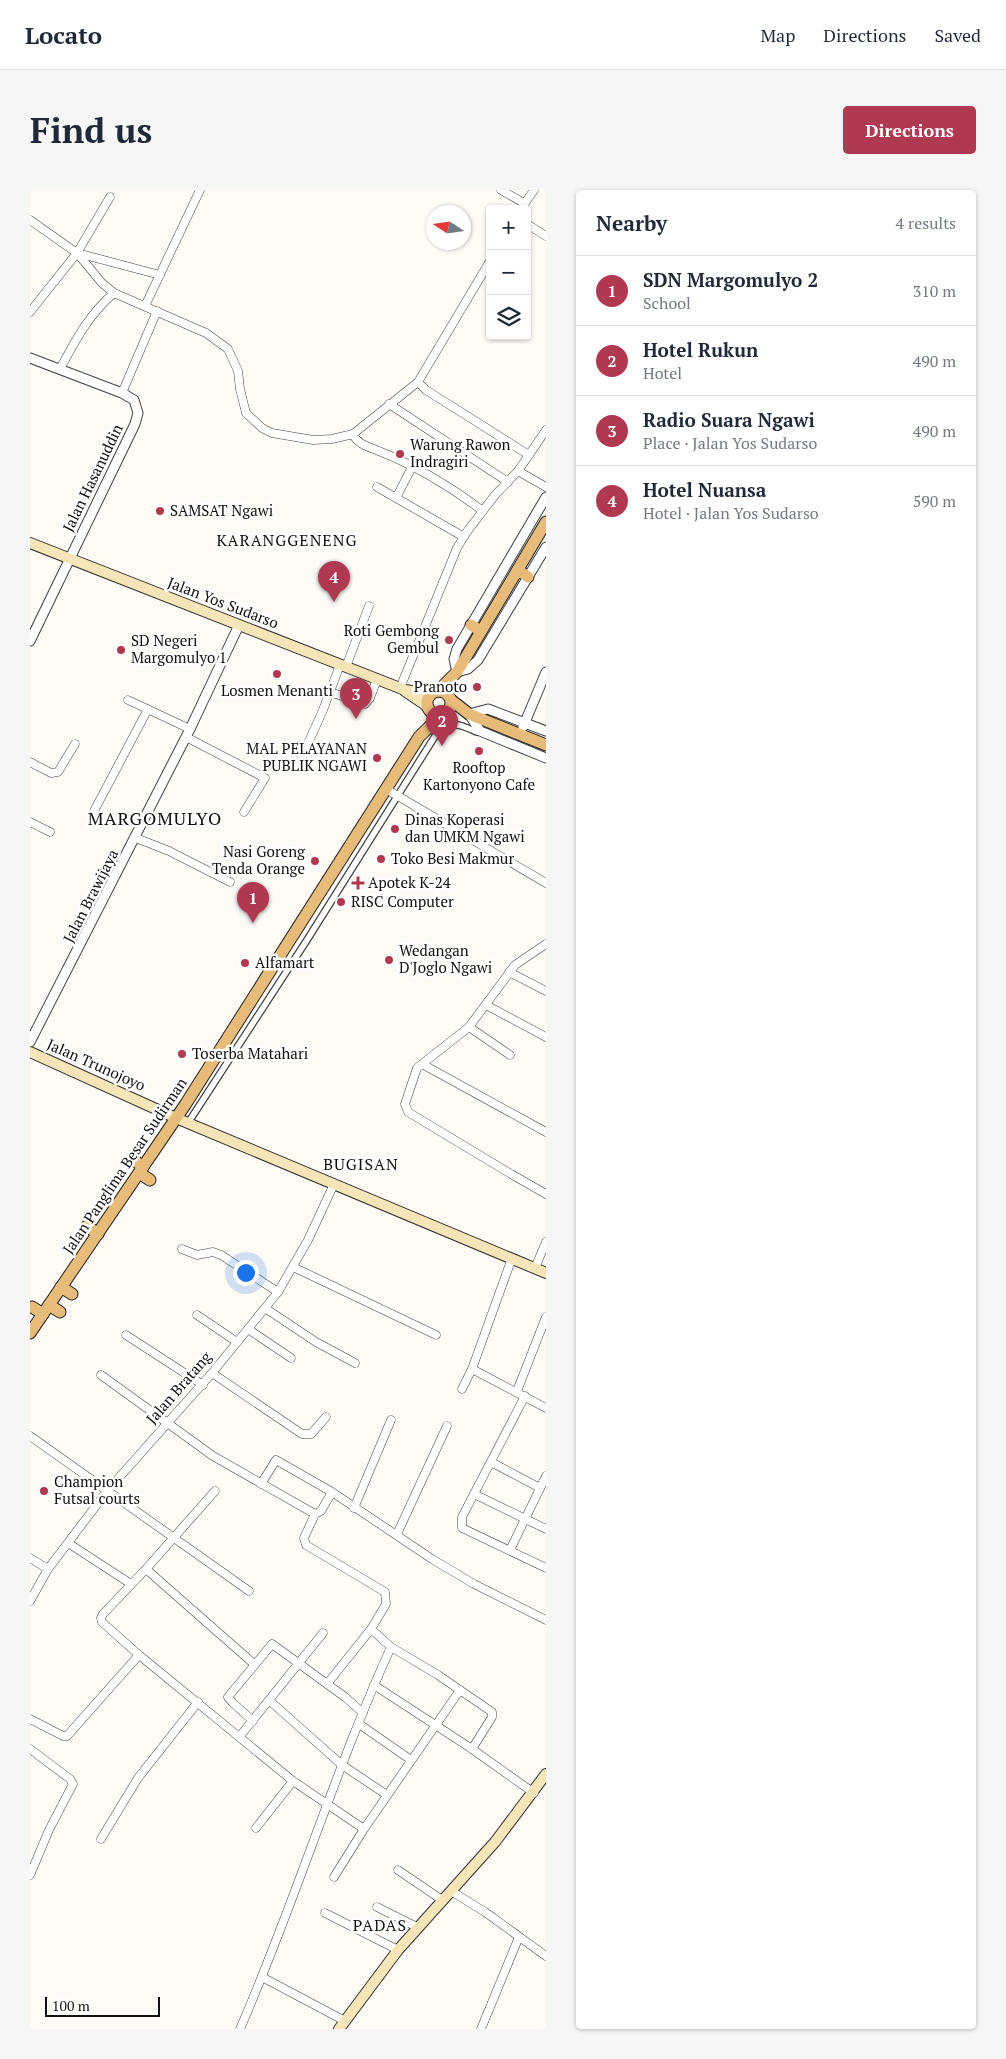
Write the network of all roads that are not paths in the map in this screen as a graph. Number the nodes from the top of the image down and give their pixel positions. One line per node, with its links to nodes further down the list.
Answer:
1 (200, 190): 12 (street)
2 (501, 190): 5 (street)
3 (534, 190): 6 (street)
4 (110, 197): 10 (street)
5 (522, 205)
6 (524, 205)
7 (30, 220): 10 (street)
8 (531, 227): 9 (street)
9 (546, 236)
10 (77, 253): 12 (street); 13 (street); 16 (street)
11 (486, 268): 19 (street)
12 (160, 275): 14 (street)
13 (114, 293): 14 (street); 18 (street)
14 (145, 306): 15 (street)
15 (157, 311): 20 (street); 23 (street)
16 (30, 312)
17 (30, 358): 18 (street, Jalan Hasanuddin)
18 (60, 369): 20 (street, Jalan Hasanuddin)
19 (418, 382): 21 (street); 24 (street)
20 (122, 392): 37 (street, Jalan Hasanuddin)
21 (389, 404): 23 (street); 27 (street)
22 (546, 430): 24 (street)
23 (354, 434): 25 (street)
24 (528, 455): 26 (street)
25 (412, 468): 31 (street); 32 (street)
26 (518, 471): 27 (street); 29 (street)
27 (508, 482): 32 (street)
28 (377, 487): 31 (street)
29 (546, 487)
30 (546, 497): 42 (street)
31 (396, 498): 34 (street)
32 (483, 511): 34 (street)
33 (546, 522): 38 (main road)
34 (464, 538): 49 (street)
35 (30, 543): 37 (main road, Jalan Yos Sudarso)
36 (546, 547): 39 (street)
37 (69, 559): 41 (main road, Jalan Yos Sudarso); 44 (street)
38 (518, 570): 39 (main road); 43 (main road)
39 (528, 577): 46 (street)
40 (369, 606): 45 (street)
41 (239, 625): 45 (main road, Jalan Yos Sudarso); 61 (street, Jalan Brawijaya)
42 (471, 625): 43 (main road); 46 (street)
43 (481, 631): 46 (main road)
44 (30, 641)
45 (343, 666): 48 (main road, Jalan Yos Sudarso); 50 (street)
46 (457, 672): 51 (main road); 52 (main road)
47 (546, 672): 58 (street)
48 (377, 679): 49 (main road, Jalan Yos Sudarso); 50 (street)
49 (402, 689): 51 (main road, Jalan Yos Sudarso); 54 (main road, Jalan Yos Sudarso)
50 (330, 692): 67 (street)
51 (435, 692): 52 (main road); 54 (main road)
52 (450, 699): 56 (main road); 57 (main road)
53 (128, 700): 55 (street)
54 (428, 707): 56 (main road); 63 (main road, Jalan Panglima Besar Sudirman)
55 (148, 709): 61 (street); 71 (street)
56 (444, 714): 57 (main road); 63 (main road, Jalan Panglima Besar Sudirman)
57 (469, 714): 58 (street); 62 (main road); 66 (street)
58 (525, 723): 59 (street); 62 (street)
59 (546, 731)
60 (477, 732): 70 (street)
61 (188, 733): 72 (street); 75 (street, Jalan Brawijaya)
62 (520, 735): 65 (main road)
63 (419, 737): 69 (main road, Jalan Panglima Besar Sudirman)
64 (75, 744): 68 (street)
65 (546, 745)
66 (546, 758)
67 (301, 759)
68 (30, 762)
69 (386, 789): 70 (street); 88 (main road, Jalan Panglima Besar Sudirman)
70 (397, 796): 77 (street); 89 (street)
71 (94, 811)
72 (244, 812)
73 (30, 822): 74 (street)
74 (50, 832)
75 (136, 838): 76 (street); 84 (street, Jalan Brawijaya)
76 (230, 882)
77 (546, 883)
78 (546, 944): 79 (street)
79 (509, 972): 80 (street); 81 (street)
80 (546, 991)
81 (486, 1005): 82 (street); 83 (street)
82 (469, 1027): 86 (street); 87 (street)
83 (546, 1037)
84 (30, 1042)
85 (30, 1052): 88 (main road, Jalan Trunojoyo)
86 (510, 1055)
87 (422, 1064): 90 (street); 95 (street)
88 (176, 1118): 89 (main road, Jalan Trunojoyo); 92 (main road, Jalan Panglima Besar Sudirman)
89 (188, 1123): 94 (main road, Jalan Trunojoyo)
90 (546, 1132)
91 (133, 1159): 92 (main road)
92 (141, 1170): 93 (main road); 97 (main road, Jalan Panglima Besar Sudirman)
93 (150, 1180)
94 (334, 1184): 100 (main road, Jalan Trunojoyo); 101 (street, Jalan Bratang)
95 (546, 1194)
96 (87, 1226): 97 (main road)
97 (98, 1234): 104 (main road, Jalan Panglima Besar Sudirman)
98 (546, 1242): 102 (street)
99 (182, 1248): 105 (street)
100 (512, 1258): 102 (main road, Jalan Trunojoyo); 120 (street)
101 (293, 1267): 105 (street, Jalan Bratang); 116 (street)
102 (535, 1268): 103 (main road, Jalan Trunojoyo)
103 (546, 1273)
104 (61, 1287): 106 (main road); 109 (main road, Jalan Panglima Besar Sudirman)
105 (278, 1292): 108 (street, Jalan Bratang)
106 (72, 1294)
107 (32, 1308): 109 (main road)
108 (266, 1308): 113 (street, Jalan Bratang); 119 (street)
109 (46, 1310): 110 (main road); 114 (main road, Jalan Panglima Besar Sudirman)
110 (60, 1312)
111 (197, 1315): 117 (street)
112 (546, 1317): 125 (street)
113 (248, 1329): 117 (street, Jalan Bratang); 118 (street)
114 (30, 1333)
115 (126, 1335): 123 (street)
116 (436, 1335)
117 (237, 1342): 121 (street, Jalan Bratang)
118 (290, 1358)
119 (355, 1363)
120 (472, 1369): 124 (street); 125 (street)
121 (212, 1373): 123 (street, Jalan Bratang); 128 (street)
122 (101, 1375): 130 (street)
123 (202, 1384): 130 (street, Jalan Bratang)
124 (462, 1389)
125 (517, 1391): 126 (street)
126 (525, 1396): 127 (street); 133 (street)
127 (546, 1408)
128 (326, 1417)
129 (390, 1420): 141 (street)
130 (167, 1424): 135 (street); 137 (street, Jalan Bratang)
131 (447, 1426): 145 (street)
132 (30, 1436): 137 (street)
133 (490, 1462): 136 (street); 140 (street)
134 (546, 1476): 136 (street)
135 (261, 1484): 139 (street); 142 (street)
136 (540, 1488): 143 (street)
137 (108, 1490): 146 (street); 147 (street, Jalan Bratang)
138 (214, 1491): 146 (street)
139 (332, 1492): 141 (street); 142 (street)
140 (474, 1494): 143 (street); 148 (street)
141 (354, 1508): 145 (street)
142 (314, 1514): 157 (street)
143 (525, 1519): 144 (street); 148 (street)
144 (546, 1530)
145 (397, 1534): 156 (street)
146 (174, 1537): 150 (street); 154 (street)
147 (68, 1543): 152 (street, Jalan Bratang); 153 (street)
148 (510, 1550): 151 (street)
149 (30, 1558): 152 (street)
150 (146, 1568): 153 (street); 161 (street)
151 (546, 1568)
152 (48, 1569): 155 (street, Jalan Bratang)
153 (131, 1584): 160 (street)
154 (249, 1591)
155 (30, 1601)
156 (546, 1620)
157 (370, 1629): 159 (street); 163 (street)
158 (323, 1633): 162 (street)
159 (391, 1647): 164 (street); 165 (street)
160 (139, 1654): 167 (street); 169 (street)
161 (254, 1664): 162 (street); 170 (street)
162 (299, 1664): 163 (street); 166 (street)
163 (327, 1684): 168 (street)
164 (374, 1685): 168 (street); 172 (street)
165 (460, 1690): 172 (street); 175 (street)
166 (270, 1701): 170 (street); 177 (street)
167 (198, 1702): 173 (street); 185 (street)
168 (363, 1713): 171 (street)
169 (30, 1719)
170 (253, 1721): 173 (street)
171 (359, 1724): 176 (street); 177 (street)
172 (436, 1726): 175 (street); 176 (street)
173 (240, 1736): 179 (street)
174 (30, 1749): 187 (street)
175 (472, 1749): 180 (street)
176 (411, 1760): 181 (street)
177 (342, 1765): 181 (street); 182 (street)
178 (546, 1774): 180 (main road)
179 (293, 1781): 182 (street); 183 (street)
180 (534, 1793): 189 (main road)
181 (387, 1795): 184 (street)
182 (326, 1804): 184 (street); 197 (street)
183 (256, 1828)
184 (364, 1829): 188 (street)
185 (101, 1839)
186 (398, 1870): 190 (street)
187 (30, 1875)
188 (334, 1877)
189 (450, 1891): 190 (main road); 194 (street)
190 (442, 1900): 193 (main road)
191 (377, 1907): 193 (street)
192 (325, 1913): 195 (street)
193 (417, 1927): 195 (main road)
194 (519, 1937): 196 (street); 200 (street)
195 (398, 1950): 198 (main road)
196 (546, 1956)
197 (262, 1977): 198 (street); 199 (street)
198 (342, 2025)
199 (240, 2029)
200 (482, 2029)

